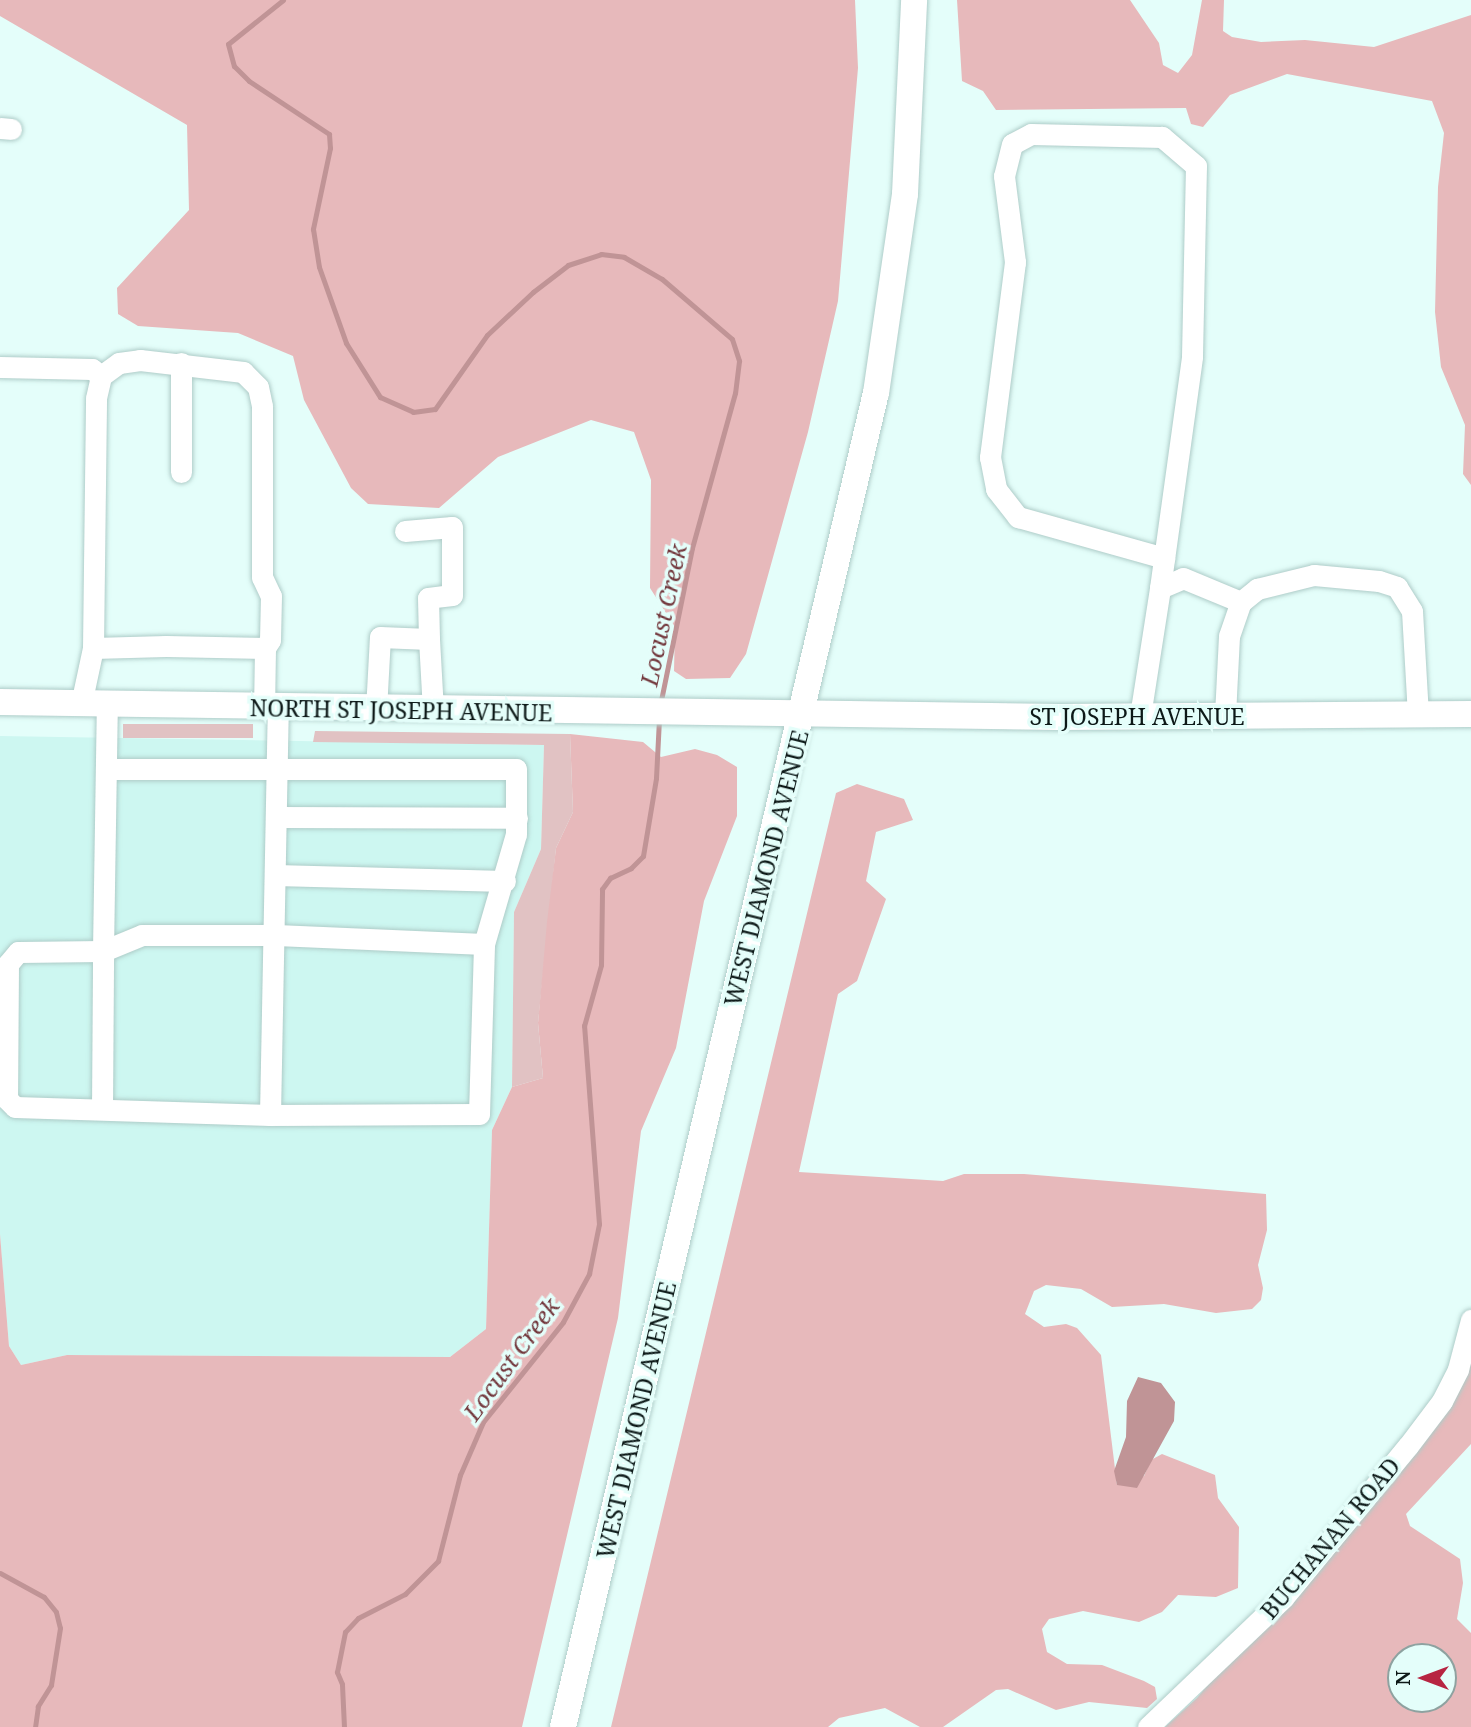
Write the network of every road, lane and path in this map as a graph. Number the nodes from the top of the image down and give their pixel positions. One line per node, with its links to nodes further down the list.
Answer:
1 (914, 0): 19 (main road, WEST DIAMOND AVENUE)
2 (181, 363): 4 (street); 5 (street); 12 (street)
3 (0, 367): 4 (street)
4 (101, 376): 11 (street)
5 (181, 472)
6 (405, 531): 10 (street)
7 (1164, 558): 7 (street); 8 (street)
8 (1160, 588): 9 (street); 23 (street)
9 (1241, 602): 20 (street); 22 (street)
10 (429, 639): 17 (street); 18 (street)
11 (93, 648): 12 (street); 14 (street)
12 (265, 649): 16 (street)
13 (0, 702): 14 (main road, NORTH ST JOSEPH AVENUE)
14 (81, 704): 15 (main road, NORTH ST JOSEPH AVENUE)
15 (107, 705): 16 (main road, NORTH ST JOSEPH AVENUE); 25 (street)
16 (271, 708): 17 (main road, NORTH ST JOSEPH AVENUE); 24 (street)
17 (376, 710): 18 (main road, NORTH ST JOSEPH AVENUE)
18 (433, 710): 19 (main road, NORTH ST JOSEPH AVENUE)
19 (803, 713): 23 (main road, ST JOSEPH AVENUE); 36 (main road, WEST DIAMOND AVENUE)
20 (1418, 714): 21 (main road, ST JOSEPH AVENUE); 22 (main road, ST JOSEPH AVENUE)
21 (1471, 714)
22 (1225, 715): 23 (main road, ST JOSEPH AVENUE)
23 (1140, 716)
24 (277, 768): 25 (street); 26 (street); 27 (street)
25 (106, 769): 32 (street)
26 (276, 817): 27 (street); 28 (street)
27 (517, 818): 29 (street)
28 (275, 874): 29 (street); 30 (street)
29 (505, 881): 31 (street)
30 (276, 935): 31 (street); 32 (street); 34 (street)
31 (484, 944): 34 (street)
32 (103, 951): 33 (street); 33 (street)
33 (102, 1109): 34 (street)
34 (270, 1115)
35 (1471, 1320): 37 (street, BUCHANAN ROAD)
36 (563, 1727)
37 (1147, 1727)

